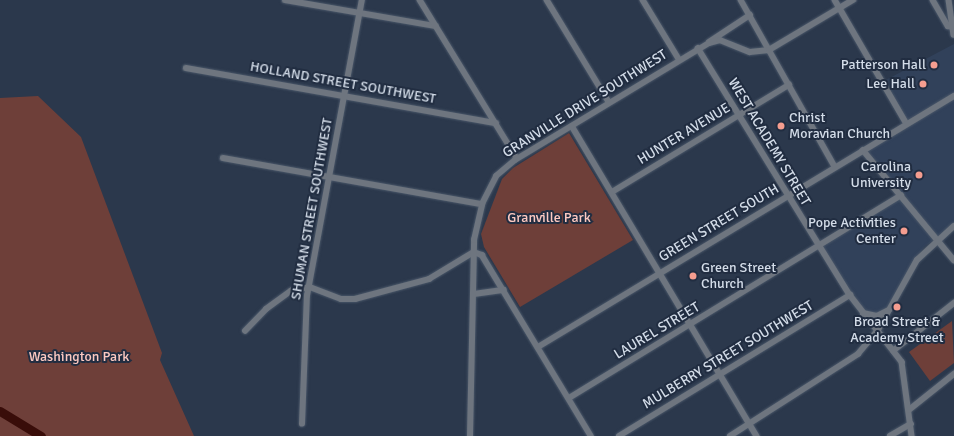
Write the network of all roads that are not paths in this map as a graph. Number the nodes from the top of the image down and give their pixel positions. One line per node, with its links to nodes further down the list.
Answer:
1 (285, 0): 12 (street)
2 (362, 0): 12 (street, SHUMAN STREET SOUTHWEST)
3 (420, 0): 14 (street)
4 (547, 0): 25 (street)
5 (643, 0): 20 (street)
6 (741, 0): 13 (street)
7 (835, 0): 11 (street)
8 (853, 0): 11 (street)
9 (933, 0): 15 (street)
10 (949, 0): 15 (street)
11 (840, 8): 19 (street); 28 (street)
12 (360, 14): 14 (street); 23 (street, SHUMAN STREET SOUTHWEST)
13 (750, 15): 17 (street, GRANVILLE DRIVE SOUTHWEST); 19 (street)
14 (436, 26): 27 (street)
15 (953, 27): 16 (street)
16 (954, 34)
17 (709, 42): 18 (street, GRANVILLE DRIVE SOUTHWEST); 19 (street)
18 (698, 48): 20 (street, GRANVILLE DRIVE SOUTHWEST); 26 (street, WEST ACADEMY STREET)
19 (769, 50): 22 (street)
20 (679, 59): 25 (street, GRANVILLE DRIVE SOUTHWEST)
21 (186, 68): 23 (street, HOLLAND STREET SOUTHWEST)
22 (789, 85): 26 (street, HUNTER AVENUE); 33 (street)
23 (345, 95): 27 (street, HOLLAND STREET SOUTHWEST); 34 (street, SHUMAN STREET SOUTHWEST)
24 (954, 96): 28 (street, GREEN STREET SOUTH)
25 (609, 102): 29 (street, GRANVILLE DRIVE SOUTHWEST)
26 (739, 115): 35 (street, HUNTER AVENUE); 36 (street, WEST ACADEMY STREET)
27 (496, 123): 32 (street)
28 (906, 124): 30 (street, GREEN STREET SOUTH)
29 (572, 126): 32 (street, GRANVILLE DRIVE SOUTHWEST); 35 (street)
30 (863, 150): 33 (street, GREEN STREET SOUTH); 37 (street)
31 (223, 158): 34 (street)
32 (517, 158): 38 (street, GRANVILLE DRIVE SOUTHWEST)
33 (836, 167): 36 (street, GREEN STREET SOUTH)
34 (331, 177): 38 (street); 45 (street, SHUMAN STREET SOUTHWEST)
35 (612, 192): 44 (street)
36 (788, 195): 41 (street, WEST ACADEMY STREET); 44 (street, GREEN STREET SOUTH)
37 (901, 195): 40 (street); 41 (street, LAUREL STREET)
38 (482, 204): 42 (street, GRANVILLE DRIVE SOUTHWEST)
39 (954, 226): 40 (street)
40 (937, 239): 43 (street); 50 (street)
41 (818, 246): 48 (street, WEST ACADEMY STREET); 52 (street, LAUREL STREET)
42 (474, 252): 45 (street); 46 (street); 47 (street, GRANVILLE DRIVE SOUTHWEST)
43 (954, 260)
44 (659, 273): 52 (street); 55 (street, GREEN STREET SOUTH)
45 (310, 287): 54 (street); 61 (street, SHUMAN STREET SOUTHWEST)
46 (504, 290): 47 (street); 55 (street)
47 (474, 294): 64 (street, GRANVILLE DRIVE SOUTHWEST)
48 (850, 295): 51 (street, WEST ACADEMY STREET); 57 (street, MULBERRY STREET SOUTHWEST)
49 (954, 302): 56 (street)
50 (889, 310): 51 (street); 53 (street)
51 (862, 312): 53 (street, WEST ACADEMY STREET)
52 (690, 325): 57 (street); 59 (street, LAUREL STREET)
53 (878, 330): 56 (street, WEST ACADEMY STREET); 62 (street)
54 (245, 331)
55 (538, 347): 59 (street)
56 (893, 350): 60 (street, WEST ACADEMY STREET)
57 (719, 374): 62 (street); 66 (street, MULBERRY STREET SOUTHWEST)
58 (954, 374): 60 (street)
59 (569, 398): 65 (street)
60 (909, 410): 63 (street, WEST ACADEMY STREET)
61 (302, 424)
62 (750, 424): 67 (street); 68 (street)
63 (911, 424): 69 (street); 70 (street, WEST ACADEMY STREET)
64 (470, 436)
65 (592, 436)
66 (619, 436)
67 (730, 436)
68 (757, 436)
69 (890, 436)
70 (912, 436)

